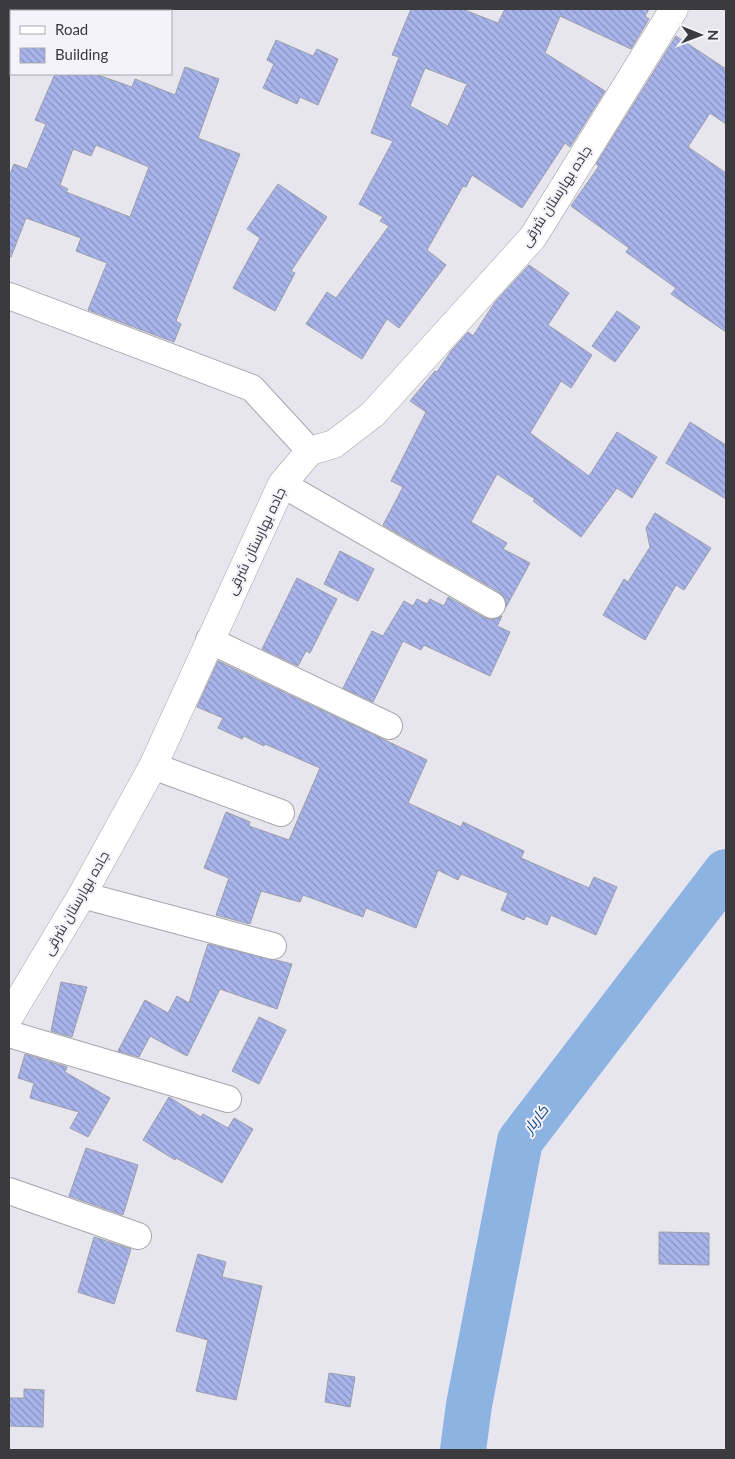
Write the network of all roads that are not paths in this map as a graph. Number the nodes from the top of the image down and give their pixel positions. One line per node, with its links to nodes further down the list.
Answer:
1 (674, 9): 3 (street, جاده بهارستان شرقی)
2 (9, 296): 3 (street)
3 (310, 451): 4 (street, جاده بهارستان شرقی)
4 (282, 484): 5 (street); 6 (street, جاده بهارستان شرقی)
5 (492, 606)
6 (209, 640): 7 (street); 8 (street, جاده بهارستان شرقی)
7 (389, 726)
8 (153, 766): 9 (street); 10 (street, جاده بهارستان شرقی)
9 (281, 813)
10 (82, 895): 11 (street); 12 (street, جاده بهارستان شرقی)
11 (274, 946)
12 (9, 1017)
13 (9, 1034): 14 (street)
14 (228, 1098)
15 (9, 1191): 16 (street)
16 (138, 1236)

